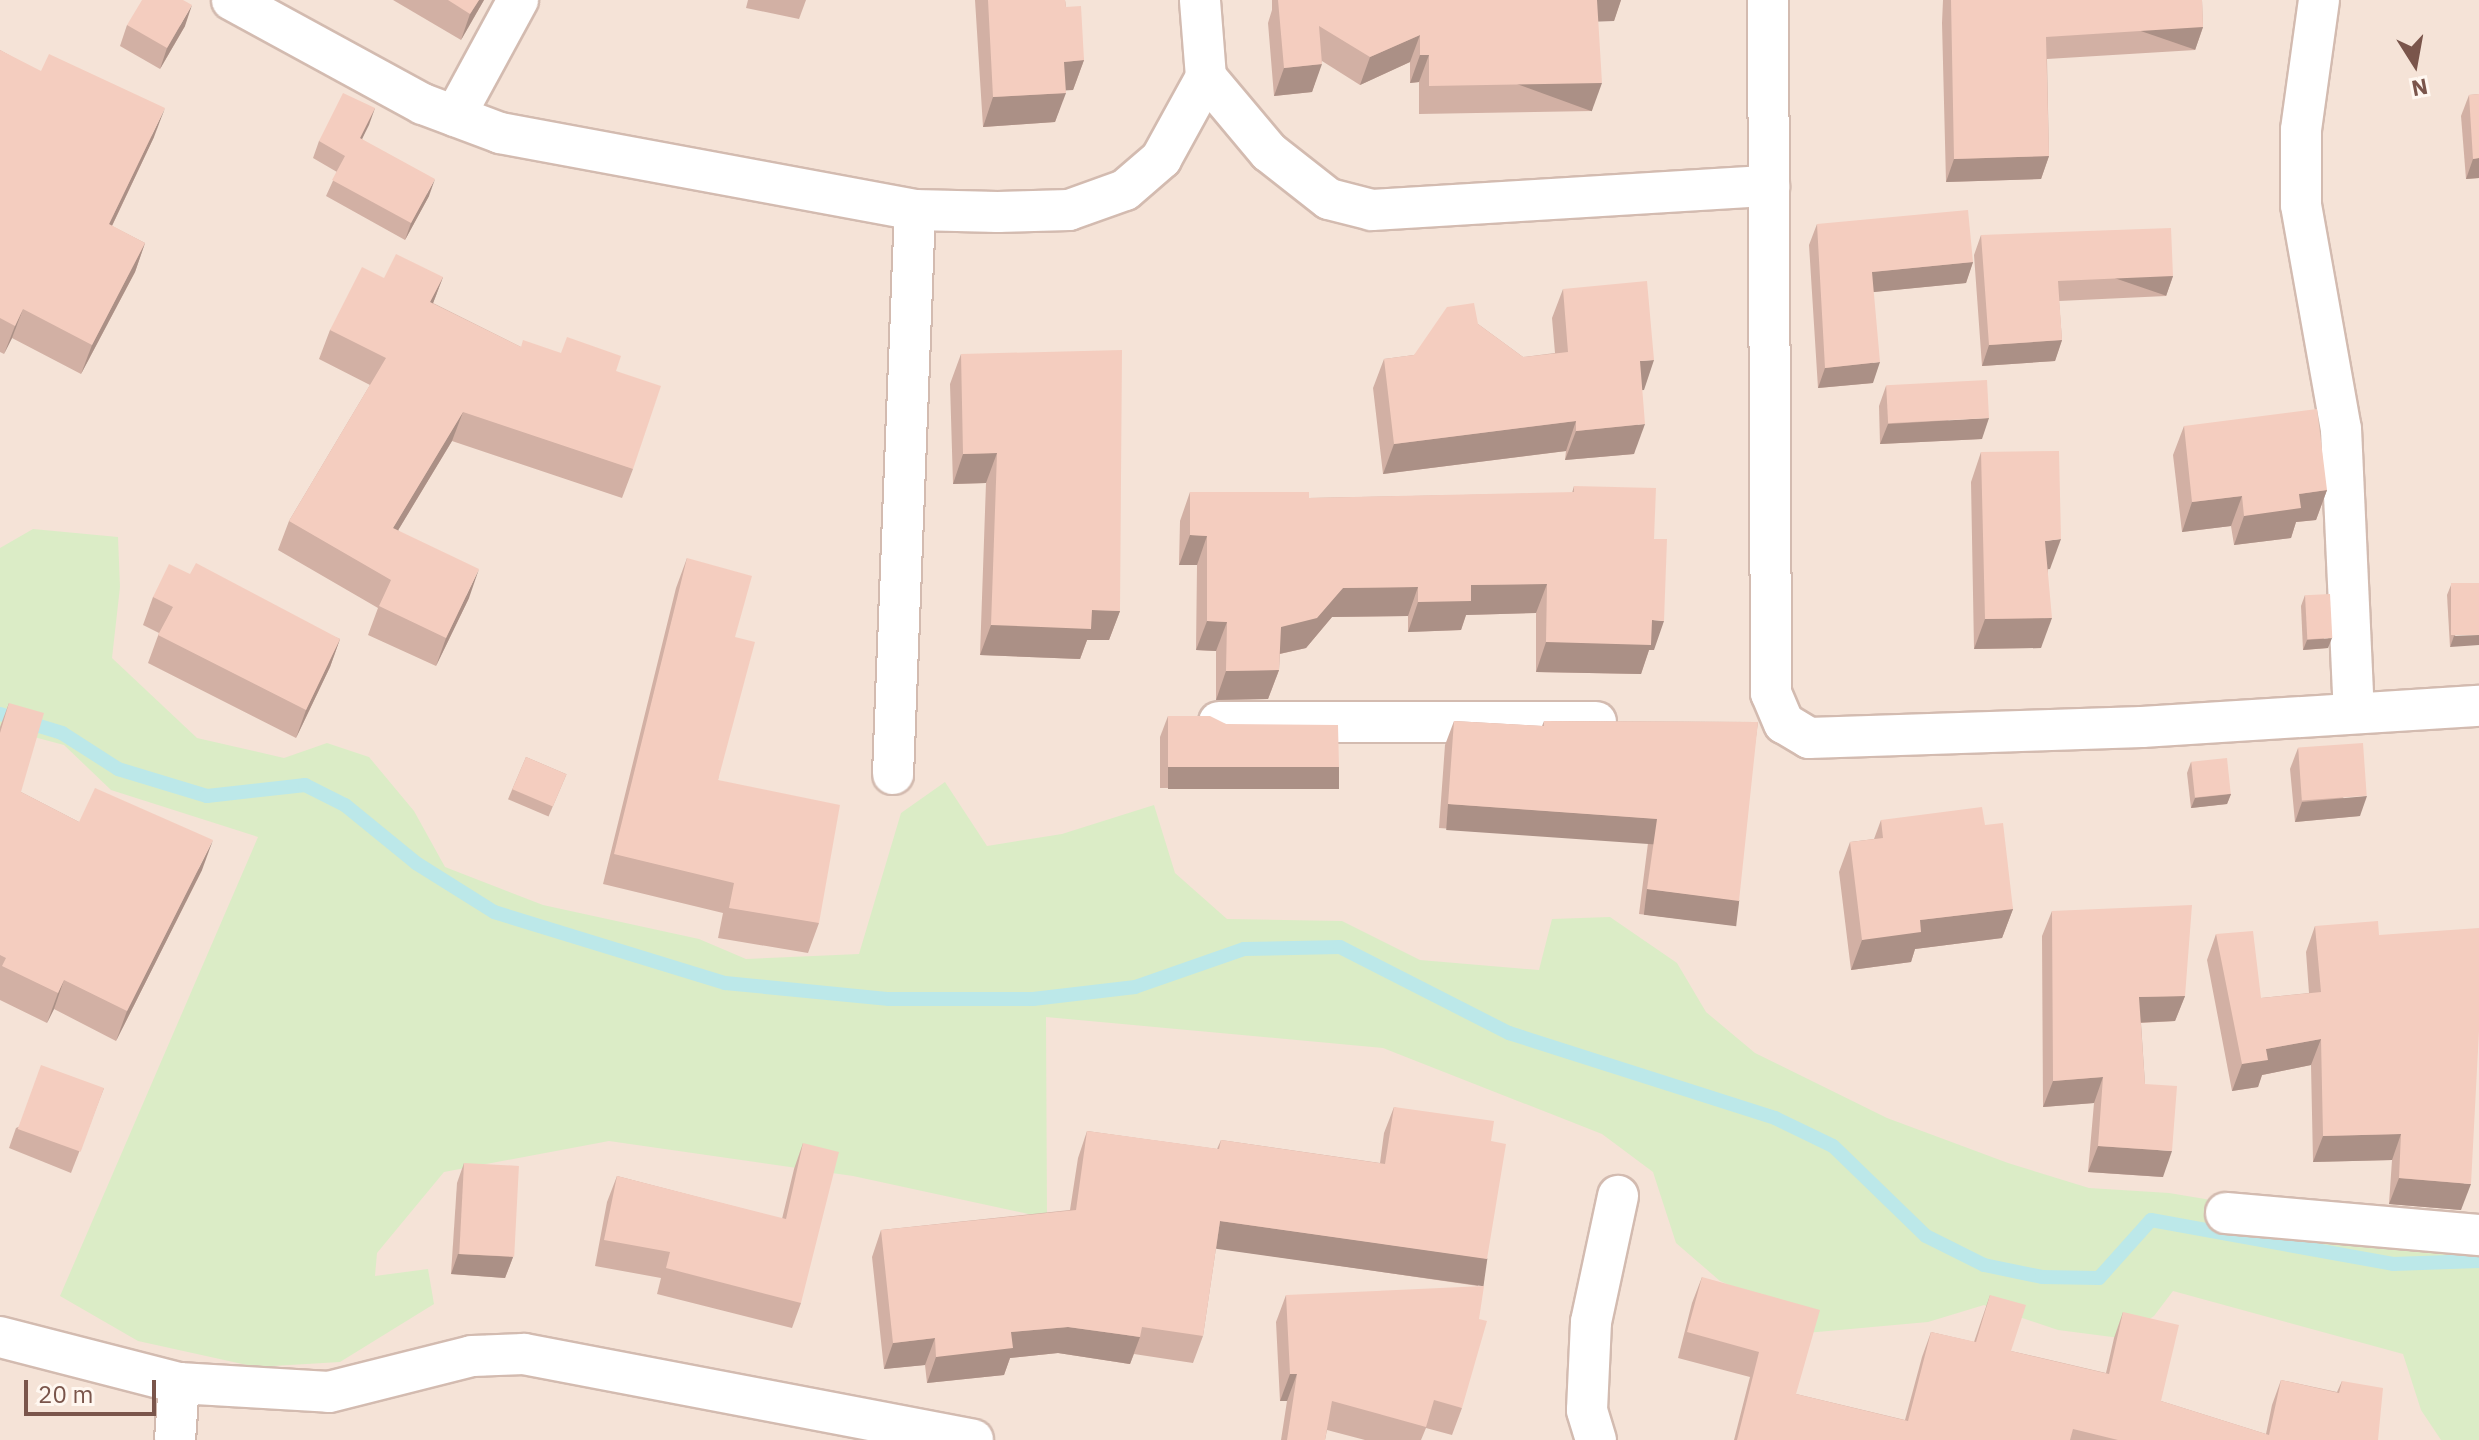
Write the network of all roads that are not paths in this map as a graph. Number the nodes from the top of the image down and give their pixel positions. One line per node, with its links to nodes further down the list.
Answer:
1 (232, 0): 7 (street)
2 (518, 0): 7 (street)
3 (1200, 0): 6 (street)
4 (1768, 0): 8 (street)
5 (2319, 0): 11 (street)
6 (1206, 77): 8 (street); 9 (street)
7 (455, 116): 9 (street)
8 (1769, 186): 15 (street)
9 (915, 210): 16 (street)
10 (2479, 706): 11 (street)
11 (2354, 711): 15 (street)
12 (1219, 722): 13 (street)
13 (1627, 722)
14 (1737, 722): 15 (street)
15 (1784, 723)
16 (893, 774)
17 (1618, 1196): 24 (street)
18 (2226, 1213): 19 (street)
19 (2479, 1235)
20 (0, 1337): 21 (street)
21 (179, 1383): 22 (street); 23 (street)
22 (175, 1440)
23 (973, 1440)
24 (1596, 1440)

